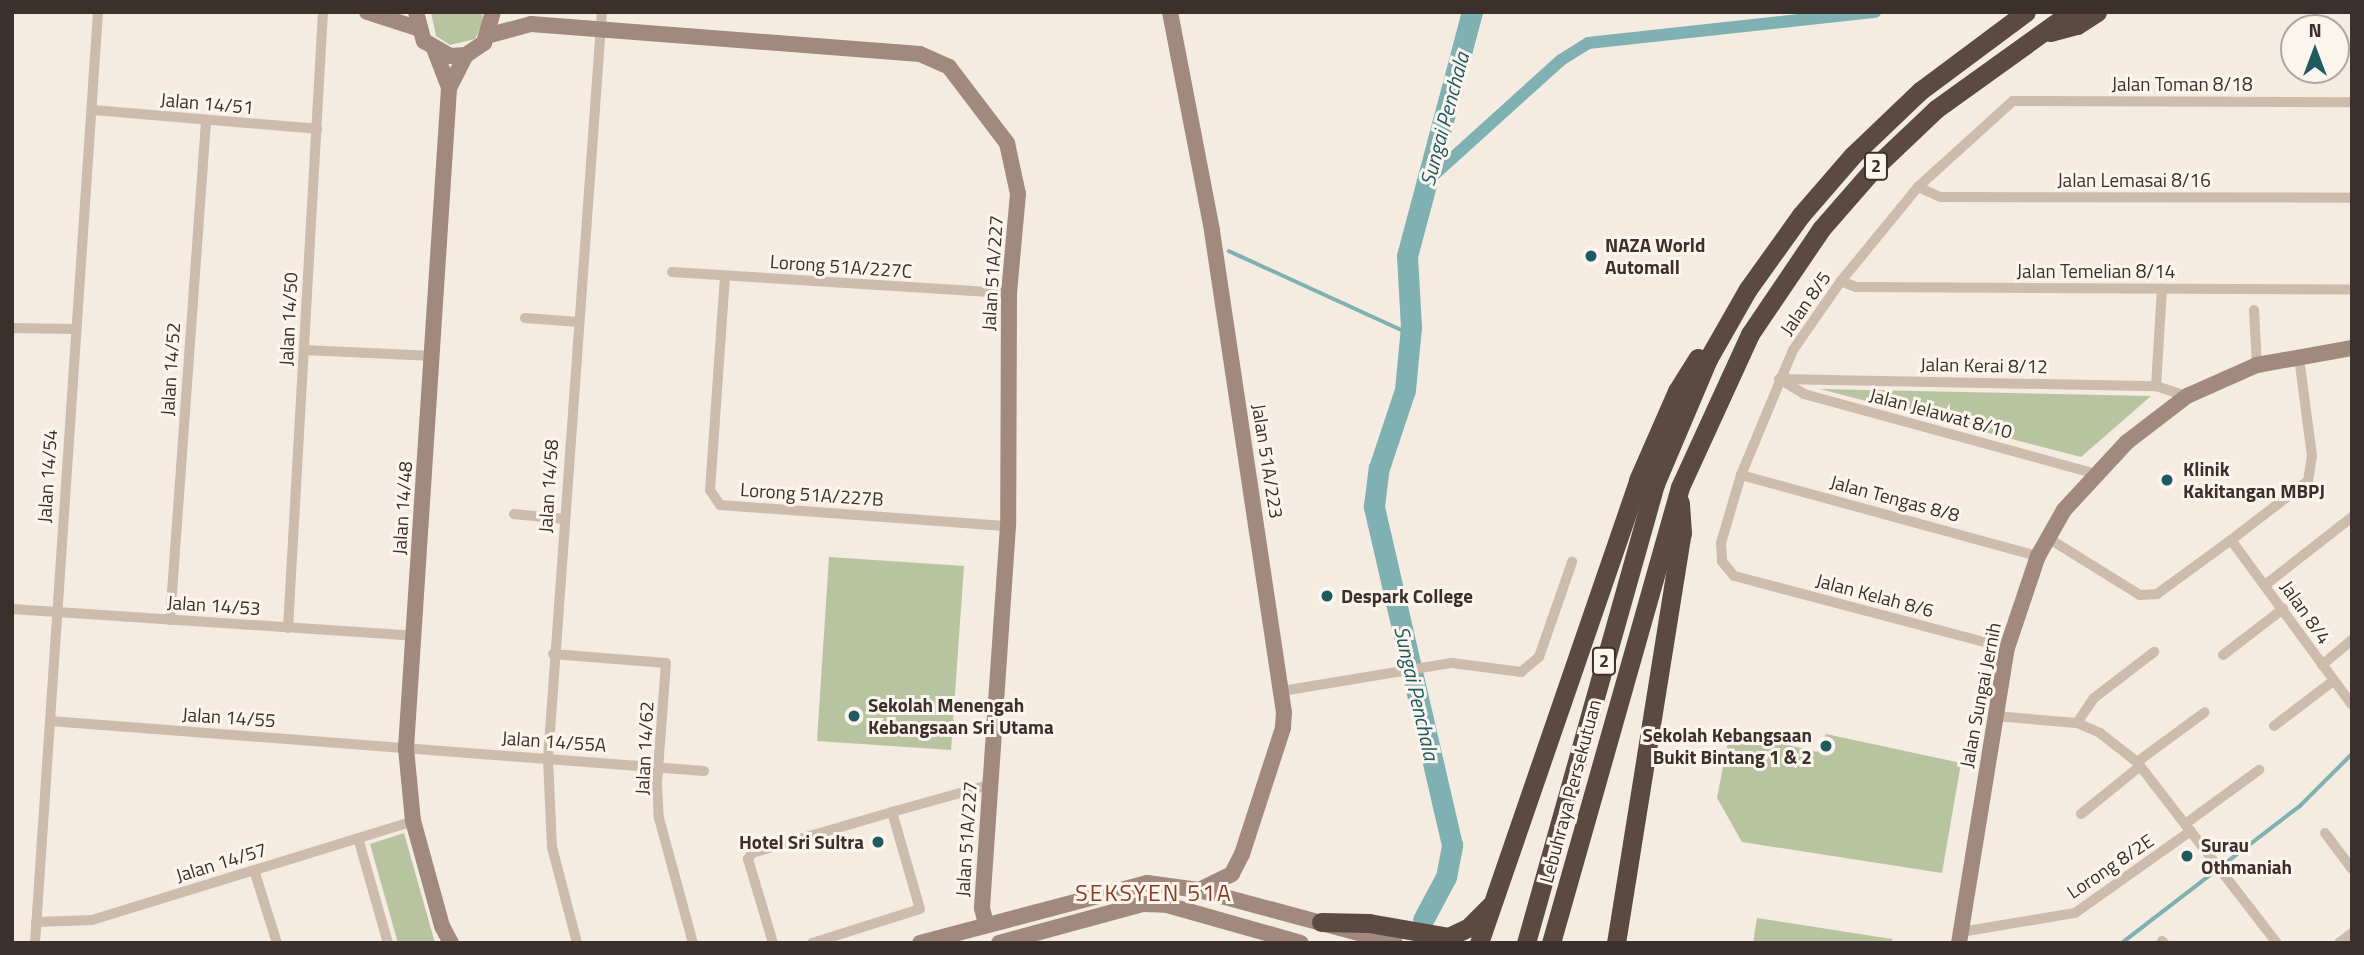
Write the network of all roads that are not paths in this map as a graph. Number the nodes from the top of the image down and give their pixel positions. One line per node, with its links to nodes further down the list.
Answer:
1 (98, 12): 22 (street, Jalan 14/54)
2 (323, 12): 24 (street, Jalan 14/50)
3 (367, 12): 11 (street)
4 (493, 12): 15 (street)
5 (499, 12): 13 (street, Jalan 51A/227)
6 (603, 12): 14 (street, Jalan 14/58)
7 (1170, 12): 73 (street, Jalan 51A/223)
8 (2026, 12): 38 (highway, Lebuhraya Persekutuan / 2)
9 (2071, 12): 16 (highway, Lebuhraya Persekutuan / 2)
10 (2097, 12): 16 (highway)
11 (378, 13): 12 (street)
12 (416, 20): 17 (street, Jalan 14/48)
13 (531, 24): 14 (street, Jalan 51A/227); 15 (street, Jalan 51A/227)
14 (601, 29): 32 (street, Jalan 51A/227); 35 (street, Jalan 14/58)
15 (490, 35): 18 (street)
16 (2032, 37): 49 (highway, Lebuhraya Persekutuan / 2)
17 (435, 51): 18 (street); 19 (street, Jalan 14/48)
18 (466, 55): 19 (street, Jalan 14/48)
19 (449, 88): 41 (street, Jalan 14/48)
20 (2013, 101): 21 (street, Jalan Toman 8/18); 25 (street, Jalan 8/5)
21 (2352, 103)
22 (93, 110): 23 (street, Jalan 14/51); 37 (street, Jalan 14/54)
23 (206, 121): 24 (street, Jalan 14/51); 63 (street, Jalan 14/52)
24 (317, 129): 40 (street, Jalan 14/50)
25 (1918, 187): 26 (street, Jalan Lemasai 8/16); 29 (street, Jalan 8/5)
26 (2352, 198)
27 (672, 272): 28 (street, Lorong 51A/227C)
28 (725, 276): 32 (street, Lorong 51A/227C); 53 (street, Lorong 51A/227B)
29 (1841, 281): 30 (street, Jalan Temelian 8/14); 44 (street, Jalan 8/5)
30 (2162, 289): 31 (street, Jalan Temelian 8/14); 45 (street)
31 (2352, 290)
32 (1009, 293): 53 (street, Jalan 51A/227)
33 (2254, 310): 43 (street)
34 (525, 318): 35 (street)
35 (579, 322): 52 (street, Jalan 14/58)
36 (12, 328): 37 (street)
37 (76, 329): 62 (street, Jalan 14/54)
38 (1717, 342): 96 (highway); 119 (highway, Lebuhraya Persekutuan / 2)
39 (2352, 348): 42 (street, Jalan Sungai Jernih)
40 (304, 350): 41 (street); 64 (street, Jalan 14/50)
41 (434, 356): 65 (street, Jalan 14/48)
42 (2299, 357): 43 (street, Jalan Sungai Jernih); 55 (street)
43 (2257, 365): 46 (street, Jalan Sungai Jernih)
44 (1779, 379): 45 (street, Jalan Kerai 8/12); 47 (street, Jalan Jelawat 8/10); 48 (street, Jalan 8/5)
45 (2156, 386): 46 (street, Jalan Kerai 8/12)
46 (2187, 396): 47 (street, Jalan Sungai Jernih)
47 (2096, 474): 54 (street, Jalan Sungai Jernih)
48 (1741, 475): 56 (street, Jalan Tengas 8/8); 58 (street, Jalan 8/5)
49 (1680, 487): 105 (highway); 120 (highway, Lebuhraya Persekutuan / 2)
50 (514, 514): 52 (street)
51 (2352, 517): 59 (street)
52 (563, 519): 69 (street, Jalan 14/58)
53 (1008, 526): 86 (street, Jalan 51A/227)
54 (2048, 538): 55 (street); 56 (street, Jalan Sungai Jernih)
55 (2231, 540): 59 (street, Jalan 8/4)
56 (2039, 556): 67 (street, Jalan Sungai Jernih)
57 (1572, 562): 73 (street)
58 (1734, 576): 67 (street, Jalan Kelah 8/6)
59 (2265, 585): 61 (street, Jalan 8/4)
60 (12, 609): 62 (street, Jalan 14/53)
61 (2283, 609): 70 (street); 71 (street, Jalan 8/4)
62 (55, 612): 63 (street, Jalan 14/53); 77 (street, Jalan 14/54)
63 (170, 620): 64 (street, Jalan 14/53)
64 (288, 628): 65 (street, Jalan 14/53)
65 (414, 636): 80 (street, Jalan 14/48)
66 (2352, 640): 71 (street)
67 (2007, 648): 76 (street, Jalan Sungai Jernih)
68 (2154, 652): 78 (street)
69 (553, 654): 81 (street, Jalan 14/58); 83 (street, Jalan 14/62)
70 (2223, 655)
71 (2322, 665): 72 (street, Jalan 8/4)
72 (2333, 681): 74 (street, Jalan 8/4); 79 (street)
73 (1282, 691): 95 (street, Jalan 51A/223)
74 (2352, 705)
75 (2205, 712): 82 (street)
76 (1995, 716): 78 (street); 103 (street, Jalan Sungai Jernih)
77 (50, 721): 80 (street, Jalan 14/55); 97 (street, Jalan 14/54)
78 (2077, 723): 82 (street)
79 (2274, 726)
80 (406, 748): 81 (street, Jalan 14/55A); 89 (street, Jalan 14/48)
81 (548, 759): 83 (street, Jalan 14/55A); 111 (street, Jalan 14/58)
82 (2139, 764): 88 (street); 90 (street)
83 (659, 767): 85 (street, Jalan 14/55A); 112 (street, Jalan 14/62)
84 (2259, 769): 90 (street, Lorong 8/2E)
85 (701, 770)
86 (992, 784): 87 (street); 99 (street, Jalan 51A/227)
87 (892, 813): 113 (street); 114 (street)
88 (2081, 814)
89 (413, 821): 92 (street, Jalan 14/57); 100 (street, Jalan 14/48)
90 (2188, 827): 103 (street, Lorong 8/2E); 121 (street)
91 (2325, 833): 93 (street)
92 (358, 838): 94 (street, Jalan 14/57); 108 (street)
93 (2352, 869)
94 (254, 870): 97 (street, Jalan 14/57); 107 (street)
95 (1199, 890): 98 (street); 99 (street)
96 (1492, 905): 102 (highway); 118 (highway)
97 (36, 922): 106 (street, Jalan 14/54)
98 (1321, 922): 102 (highway)
99 (986, 924): 115 (street)
100 (442, 926): 109 (street, Jalan 14/48); 110 (street, Jalan 14/48)
101 (2352, 933): 122 (street)
102 (1392, 934)
103 (1960, 937)
104 (1266, 938): 116 (street); 117 (street)
105 (1619, 939)
106 (34, 943)
107 (276, 943)
108 (388, 943)
109 (442, 943)
110 (451, 943)
111 (577, 943)
112 (693, 943)
113 (773, 943)
114 (812, 943)
115 (920, 943)
116 (999, 943)
117 (1301, 943)
118 (1479, 943)
119 (1527, 943)
120 (1551, 943)
121 (2277, 943)
122 (2339, 943)

